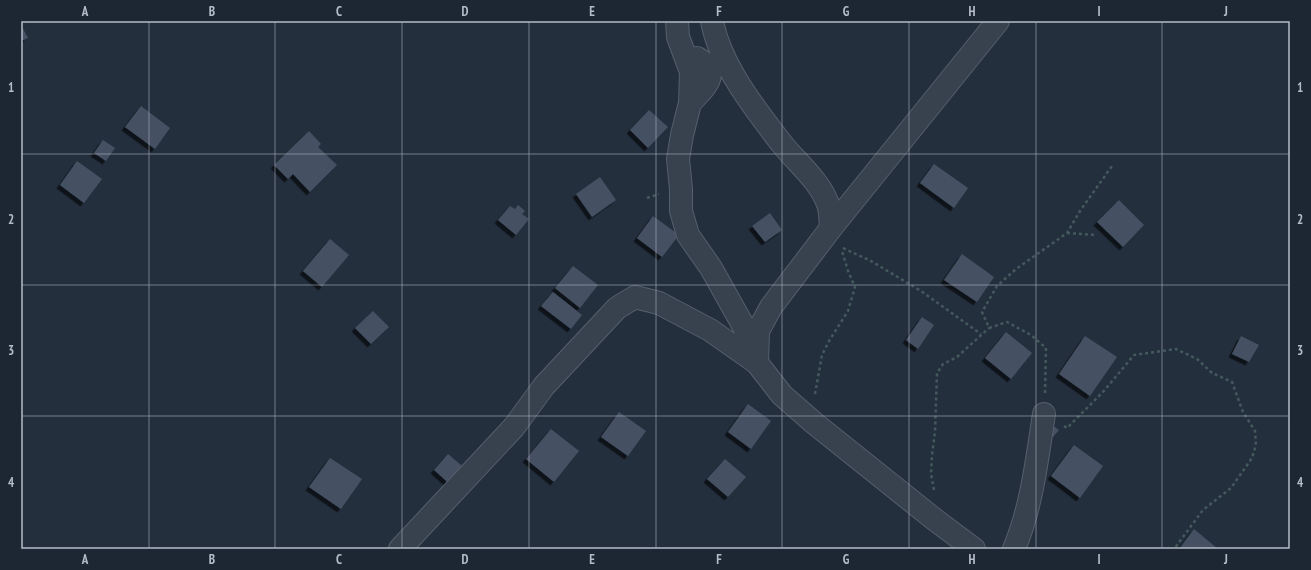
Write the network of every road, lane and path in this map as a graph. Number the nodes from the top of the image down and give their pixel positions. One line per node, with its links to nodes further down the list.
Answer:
1 (677, 21): 12 (street)
2 (712, 21): 7 (street)
3 (998, 21): 7 (street)
4 (1112, 166): 8 (path)
5 (664, 192): 6 (path)
6 (647, 198)
7 (831, 228): 12 (street)
8 (1067, 233): 9 (path); 10 (path)
9 (1096, 235)
10 (989, 328): 11 (path); 13 (path)
11 (981, 334): 14 (path); 15 (path)
12 (757, 363): 14 (street); 16 (street)
13 (1044, 414): 18 (street); 19 (path)
14 (814, 423): 15 (street)
15 (934, 519): 17 (street)
16 (400, 549)
17 (974, 549)
18 (1014, 549)
19 (1174, 549)

